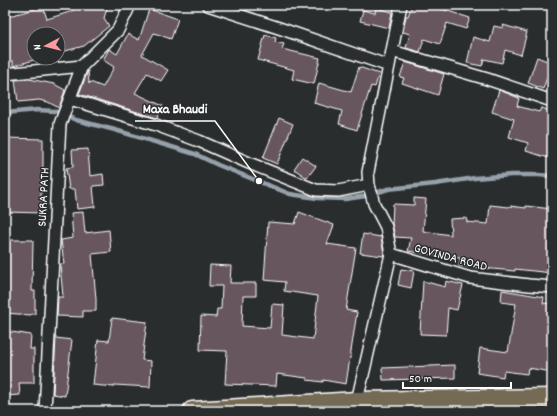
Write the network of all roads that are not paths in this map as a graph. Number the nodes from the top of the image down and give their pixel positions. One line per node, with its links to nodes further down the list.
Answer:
1 (130, 5): 5 (street, SUKRA PATH)
2 (208, 5): 6 (street)
3 (401, 5): 4 (street)
4 (392, 51): 6 (street); 9 (street)
5 (82, 66): 7 (street); 8 (street, SUKRA PATH)
6 (389, 66): 10 (street)
7 (5, 74)
8 (69, 101): 10 (street); 15 (street, SUKRA PATH)
9 (552, 101)
10 (369, 185): 11 (street)
11 (390, 254): 12 (street, GOVINDA ROAD); 14 (street)
12 (552, 287)
13 (552, 398): 14 (main road)
14 (357, 401): 16 (main road)
15 (45, 411)
16 (192, 411)

